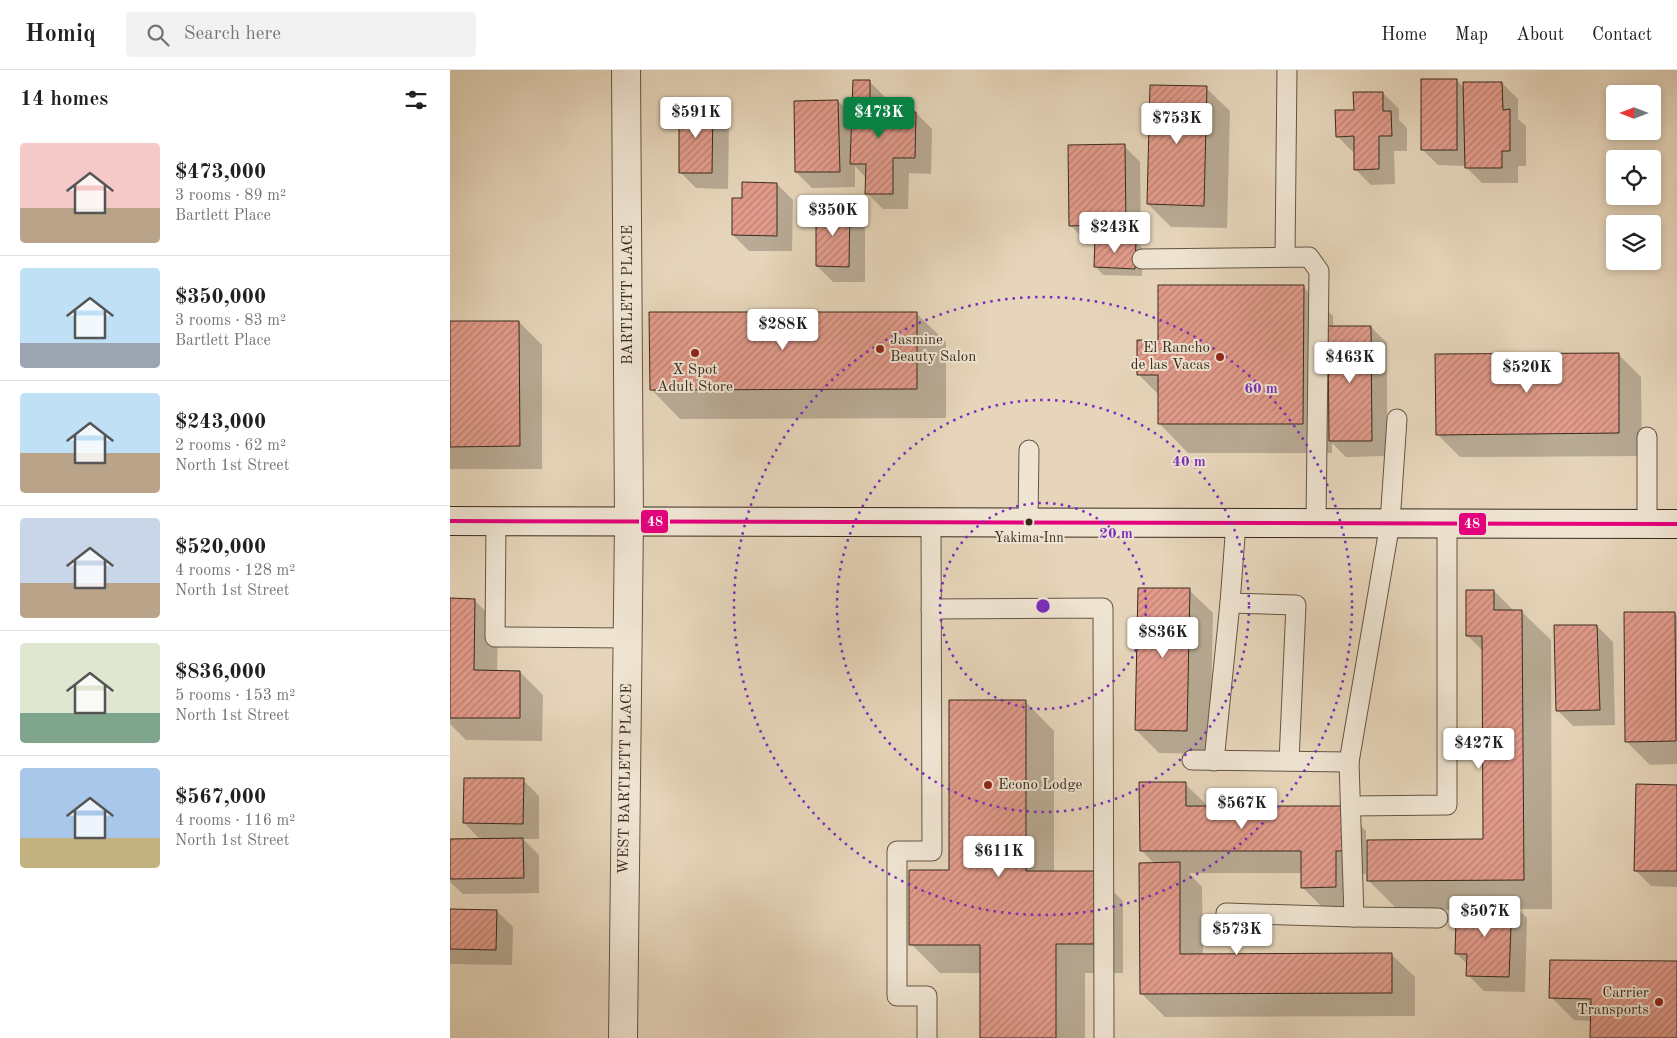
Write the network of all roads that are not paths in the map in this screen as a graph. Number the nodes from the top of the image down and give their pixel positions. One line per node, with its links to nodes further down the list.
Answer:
1 (626, 70): 10 (main road, BARTLETT PLACE)
2 (1286, 70): 3 (lane)
3 (1285, 258): 4 (lane); 14 (lane)
4 (1142, 259)
5 (1397, 419): 15 (lane)
6 (1647, 437): 17 (lane)
7 (1029, 450): 12 (lane)
8 (450, 521): 9 (main road)
9 (496, 521): 10 (main road); 21 (lane)
10 (630, 521): 11 (main road); 21 (main road, WEST BARTLETT PLACE)
11 (931, 522): 12 (main road); 20 (lane)
12 (1028, 522): 13 (main road)
13 (1236, 522): 14 (main road); 19 (lane)
14 (1316, 522): 15 (main road)
15 (1390, 523): 16 (main road); 25 (lane)
16 (1447, 523): 17 (main road); 26 (lane)
17 (1647, 524): 18 (main road)
18 (1677, 524)
19 (1230, 603): 23 (lane); 24 (lane)
20 (931, 609): 31 (lane); 32 (lane)
21 (628, 638): 30 (main road, WEST BARTLETT PLACE)
22 (1192, 760): 23 (lane)
23 (1214, 761): 24 (lane)
24 (1289, 761): 25 (lane)
25 (1349, 762): 26 (lane)
26 (1351, 806): 28 (lane)
27 (1226, 913): 28 (lane)
28 (1354, 916): 29 (lane)
29 (1438, 918)
30 (623, 1038)
31 (927, 1038)
32 (1104, 1038)

